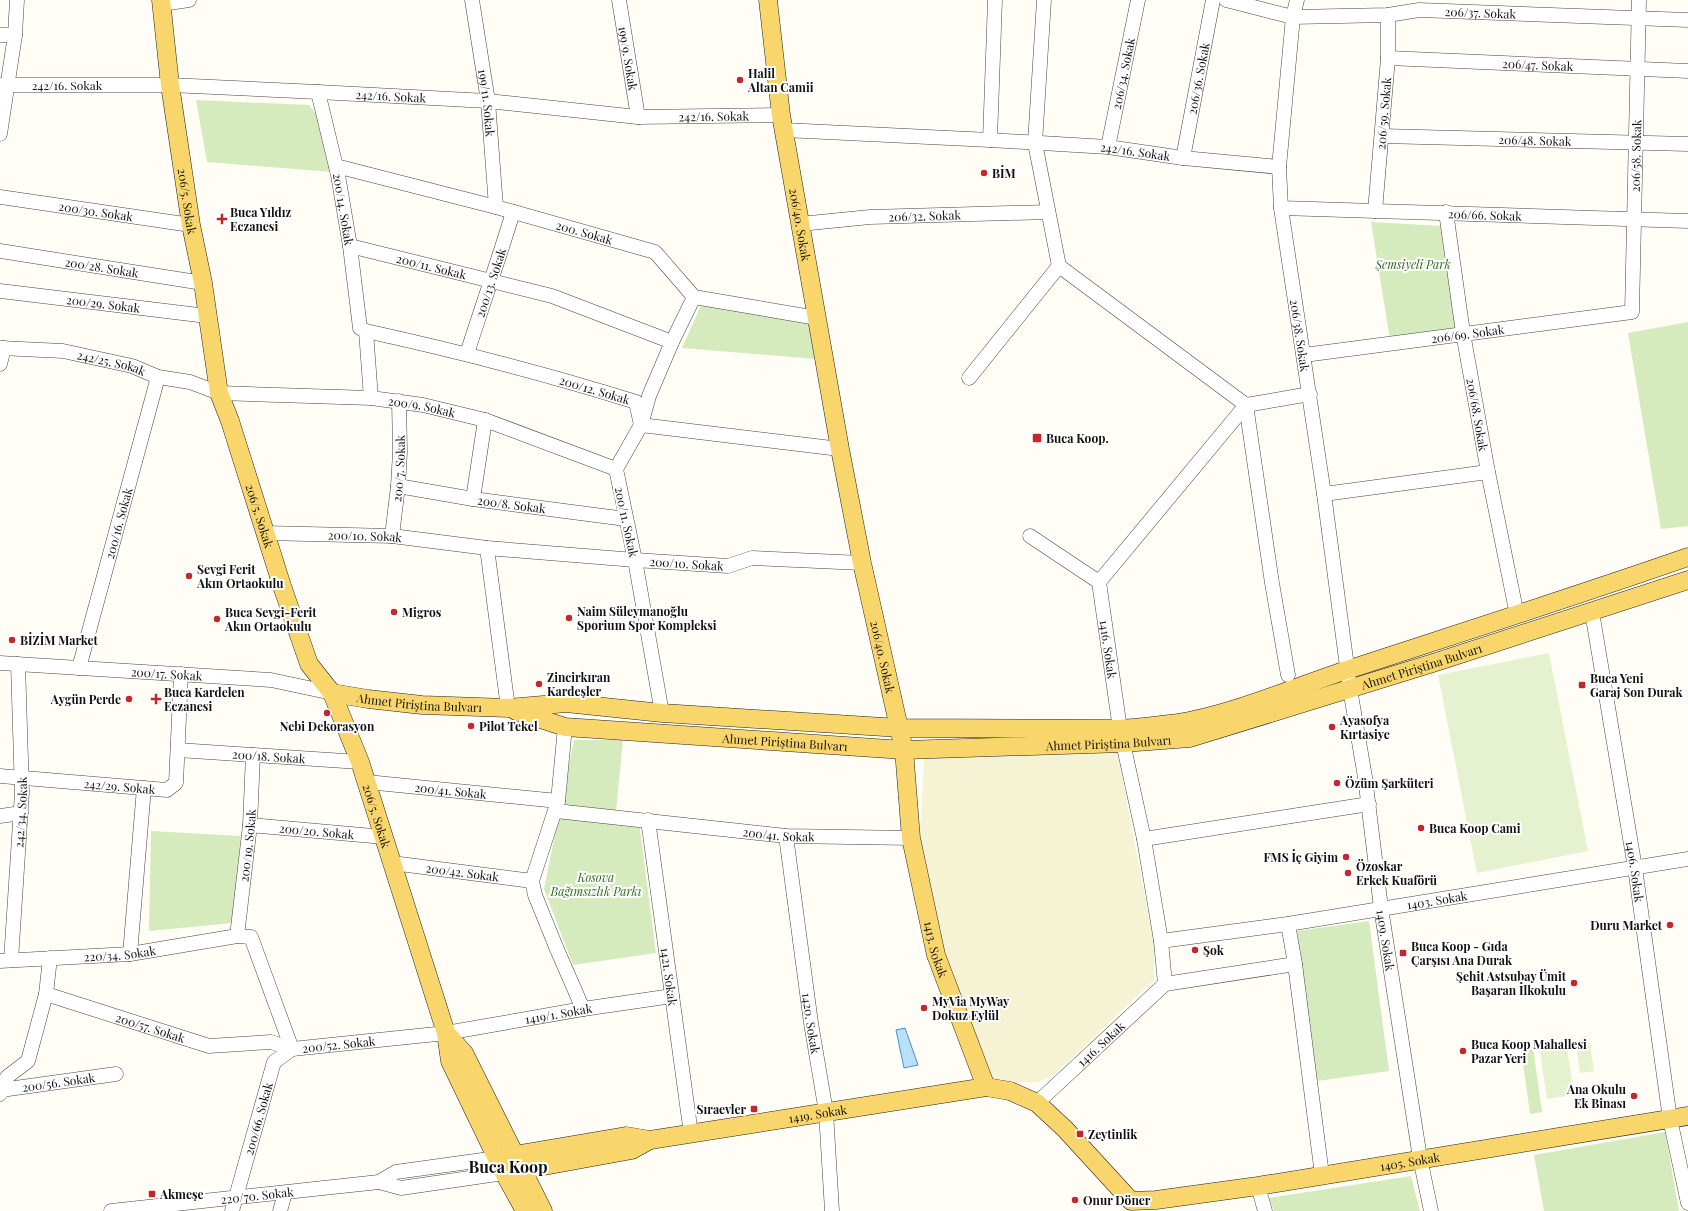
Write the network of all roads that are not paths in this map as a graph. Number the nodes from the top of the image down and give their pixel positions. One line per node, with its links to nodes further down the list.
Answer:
1 (17, 0): 20 (street)
2 (189, 0): 13 (street)
3 (472, 0): 27 (street, 199/11. Sokak)
4 (619, 0): 28 (street, 199/9. Sokak)
5 (768, 0): 29 (main road, 206/40. Sokak)
6 (995, 0): 32 (street)
7 (1044, 0): 33 (street)
8 (1138, 0): 36 (street, 206/34. Sokak)
9 (1213, 0): 37 (street, 206/36. Sokak)
10 (1226, 0): 16 (street, 206/37. Sokak)
11 (1297, 0): 16 (street, 206/38. Sokak)
12 (1639, 0): 17 (street, 206/58. Sokak)
13 (161, 2): 24 (main road, 206/5. Sokak)
14 (1421, 5): 15 (street, 206/37. Sokak); 17 (street, 206/37. Sokak)
15 (1388, 15): 16 (street, 206/37. Sokak); 21 (street, 206/59. Sokak)
16 (1294, 17): 39 (street, 206/38. Sokak)
17 (1639, 19): 18 (street, 206/37. Sokak); 22 (street, 206/58. Sokak)
18 (1688, 20)
19 (0, 35): 20 (street)
20 (15, 35): 25 (street)
21 (1388, 58): 22 (street, 206/47. Sokak); 31 (street, 206/59. Sokak)
22 (1638, 70): 23 (street, 206/47. Sokak); 34 (street, 206/58. Sokak)
23 (1688, 71)
24 (170, 85): 25 (street, 242/16. Sokak); 26 (street, 242/16. Sokak); 50 (main road, 206/5. Sokak)
25 (4, 86): 30 (street)
26 (318, 92): 27 (street, 242/16. Sokak); 38 (street, 200/14. Sokak)
27 (488, 101): 28 (street, 242/16. Sokak); 41 (street, 199/11. Sokak)
28 (638, 117): 29 (street, 242/16. Sokak)
29 (783, 123): 32 (street, 242/16. Sokak); 49 (main road, 206/40. Sokak)
30 (0, 134)
31 (1382, 136): 34 (street, 206/48. Sokak); 43 (street, 206/59. Sokak)
32 (990, 140): 33 (street, 242/16. Sokak)
33 (1035, 143): 36 (street, 242/16. Sokak); 45 (street)
34 (1636, 144): 35 (street, 206/48. Sokak); 47 (street, 206/58. Sokak)
35 (1688, 144)
36 (1108, 148): 37 (street, 242/16. Sokak)
37 (1183, 158): 39 (street, 242/16. Sokak)
38 (336, 166): 41 (street, 200. Sokak); 51 (street, 200/14. Sokak)
39 (1280, 167): 42 (street, 206/38. Sokak)
40 (0, 197): 50 (street, 200/30. Sokak)
41 (496, 207): 44 (street, 200. Sokak)
42 (1281, 208): 43 (street, 206/66. Sokak); 66 (street, 206/38. Sokak)
43 (1375, 211): 46 (street, 206/66. Sokak)
44 (513, 212): 54 (street, 200/13. Sokak); 57 (street, 200. Sokak)
45 (1048, 212): 49 (street, 206/32. Sokak); 53 (street)
46 (1446, 212): 47 (street, 206/66. Sokak); 62 (street, 206/68. Sokak)
47 (1634, 219): 48 (street, 206/66. Sokak); 58 (street, 206/58. Sokak)
48 (1688, 221)
49 (800, 224): 60 (main road, 206/40. Sokak)
50 (191, 225): 55 (main road, 206/5. Sokak)
51 (350, 246): 54 (street, 200/11. Sokak); 61 (street, 200/14. Sokak)
52 (0, 251): 55 (street, 200/28. Sokak)
53 (1060, 266): 69 (street); 74 (street)
54 (492, 281): 63 (street, 200/11. Sokak); 65 (street, 200/13. Sokak)
55 (203, 284): 59 (main road, 206/5. Sokak)
56 (0, 291): 59 (street, 200/29. Sokak)
57 (694, 297): 60 (street); 63 (street)
58 (1632, 312): 62 (street, 206/69. Sokak)
59 (207, 316): 70 (main road, 206/5. Sokak)
60 (817, 318): 77 (main road, 206/40. Sokak)
61 (363, 329): 65 (street, 200/12. Sokak); 72 (street, 200/14. Sokak)
62 (1463, 333): 66 (street, 206/69. Sokak); 79 (street, 206/68. Sokak)
63 (672, 342): 76 (street)
64 (2, 348): 67 (street); 68 (street, 242/25. Sokak)
65 (467, 354): 76 (street, 200/12. Sokak)
66 (1304, 355): 71 (street, 206/38. Sokak)
67 (0, 364)
68 (158, 377): 70 (street, 242/25. Sokak); 97 (street, 200/16. Sokak)
69 (969, 378)
70 (219, 393): 72 (street, 200/9. Sokak); 84 (main road, 206/5. Sokak)
71 (1310, 394): 74 (street); 81 (street, 206/38. Sokak)
72 (371, 398): 73 (street, 200/9. Sokak)
73 (399, 401): 75 (street, 200/9. Sokak); 80 (street, 200/7. Sokak)
74 (1246, 405): 92 (street); 100 (street)
75 (485, 420): 78 (street, 200/9. Sokak); 82 (street)
76 (641, 425): 77 (street); 78 (street)
77 (840, 449): 90 (main road, 206/40. Sokak)
78 (616, 469): 83 (street, 200/11. Sokak)
79 (1488, 472): 81 (street); 94 (street, 206/68. Sokak)
80 (398, 486): 82 (street, 200/8. Sokak); 85 (street, 200/7. Sokak)
81 (1324, 494): 98 (street, 206/38. Sokak)
82 (473, 499): 83 (street, 200/8. Sokak)
83 (626, 519): 89 (street, 200/11. Sokak)
84 (265, 533): 85 (street, 200/10. Sokak); 102 (main road, 206/5. Sokak)
85 (392, 536): 87 (street, 200/10. Sokak)
86 (1030, 536): 92 (street)
87 (487, 548): 89 (street, 200/10. Sokak); 103 (street)
88 (1688, 557): 94 (main road, Ahmet Piriştina Bulvarı)
89 (635, 560): 90 (street, 200/10. Sokak); 104 (street, 200/11. Sokak)
90 (862, 563): 106 (main road, 206/40. Sokak)
91 (1688, 580): 93 (main road, Ahmet Piriştina Bulvarı)
92 (1099, 582): 107 (street, 1416. Sokak)
93 (1592, 612): 101 (main road, Ahmet Piriştina Bulvarı); 128 (street, 1406. Sokak)
94 (1517, 615): 98 (main road, Ahmet Piriştina Bulvarı)
95 (0, 663): 96 (street, 200/17. Sokak)
96 (18, 664): 97 (street, 200/17. Sokak); 113 (street, 242/34. Sokak)
97 (79, 668): 99 (street, 200/17. Sokak)
98 (1348, 670): 101 (street, 1409. Sokak); 107 (main road, Ahmet Piriştina Bulvarı)
99 (181, 674): 102 (street, 200/17. Sokak); 108 (street, 242/29. Sokak)
100 (1288, 675)
101 (1350, 689): 107 (main road, Ahmet Piriştina Bulvarı); 116 (street, 1409. Sokak)
102 (332, 692): 103 (main road, Ahmet Piriştina Bulvarı); 111 (main road, 206/5. Sokak)
103 (508, 708): 104 (main road, Ahmet Piriştina Bulvarı); 105 (main road, Ahmet Piriştina Bulvarı)
104 (662, 713): 106 (main road, Ahmet Piriştina Bulvarı)
105 (566, 727): 109 (main road, Ahmet Piriştina Bulvarı); 117 (street)
106 (900, 728): 107 (main road, Ahmet Piriştina Bulvarı); 109 (main road, 206/40. Sokak)
107 (1121, 736): 109 (main road, Ahmet Piriştina Bulvarı); 125 (street, 1416. Sokak)
108 (178, 750): 110 (street, 200/18. Sokak); 115 (street, 242/29. Sokak)
109 (904, 750): 124 (main road, 1413. Sokak)
110 (253, 754): 111 (street, 200/18. Sokak); 121 (street, 200/19. Sokak)
111 (360, 762): 114 (main road, 206/5. Sokak)
112 (0, 776): 113 (street, 242/29. Sokak)
113 (22, 779): 115 (street, 242/29. Sokak); 118 (street, 242/34. Sokak)
114 (367, 782): 117 (street, 200/41. Sokak); 123 (main road, 206/5. Sokak)
115 (144, 788): 134 (street)
116 (1369, 804): 125 (street); 130 (street, 1409. Sokak)
117 (557, 806): 120 (street, 200/41. Sokak); 129 (street)
118 (21, 814): 119 (street); 136 (street, 242/34. Sokak)
119 (0, 816)
120 (648, 820): 122 (street, 200/41. Sokak); 140 (street, 1421. Sokak)
121 (250, 825): 123 (street, 200/20. Sokak); 132 (street, 200/19. Sokak)
122 (786, 836): 124 (street, 200/41. Sokak); 148 (street, 1420. Sokak)
123 (384, 837): 127 (main road, 206/5. Sokak)
124 (911, 838): 145 (main road, 1413. Sokak)
125 (1144, 839): 133 (street, 1416. Sokak)
126 (1688, 859): 128 (street, 1403. Sokak)
127 (392, 863): 129 (street, 200/42. Sokak); 142 (main road, 206/5. Sokak)
128 (1636, 868): 130 (street, 1403. Sokak); 150 (street, 1406. Sokak)
129 (532, 881): 141 (street)
130 (1381, 908): 131 (street, 1403. Sokak); 152 (street, 1409. Sokak)
131 (1288, 924): 133 (street, 1403. Sokak); 137 (street)
132 (237, 936): 134 (street, 220/34. Sokak); 143 (street, 200/52. Sokak)
133 (1161, 941): 138 (street, 1416. Sokak)
134 (130, 954): 135 (street, 220/34. Sokak)
135 (50, 958): 136 (street, 220/34. Sokak); 139 (street)
136 (6, 961)
137 (1295, 964): 138 (street); 155 (street)
138 (1165, 984): 147 (street, 1416. Sokak)
139 (46, 994): 143 (street, 200/57. Sokak); 146 (street)
140 (672, 996): 141 (street, 1419/1. Sokak); 151 (street, 1421. Sokak)
141 (583, 1009): 142 (street, 1419/1. Sokak)
142 (446, 1033): 143 (street, 200/52. Sokak); 153 (main road, 206/5. Sokak); 154 (main road, 206/5. Sokak)
143 (292, 1049): 159 (street, 200/66. Sokak)
144 (116, 1074): 146 (street, 200/56. Sokak)
145 (986, 1087): 147 (main road); 148 (main road, 1419. Sokak)
146 (0, 1092)
147 (1037, 1103): 160 (main road)
148 (826, 1112): 151 (main road, 1419. Sokak); 166 (street, 1420. Sokak)
149 (1688, 1116): 150 (main road, 1405. Sokak)
150 (1670, 1119): 152 (main road, 1405. Sokak); 158 (street, 1406. Sokak)
151 (691, 1134): 153 (main road, 1419. Sokak)
152 (1420, 1158): 155 (main road, 1405. Sokak); 168 (street, 1409. Sokak)
153 (519, 1162): 154 (main road, 1419. Sokak); 165 (main road, 206/5. Sokak)
154 (500, 1166): 157 (street, 220/70. Sokak); 164 (main road, 206/5. Sokak)
155 (1322, 1174): 156 (main road, 1405. Sokak)
156 (1258, 1186): 160 (main road, 1405. Sokak); 167 (street)
157 (285, 1193): 159 (street, 220/70. Sokak); 163 (street)
158 (1688, 1203)
159 (234, 1204): 161 (street, 220/70. Sokak)
160 (1133, 1206)
161 (156, 1209): 162 (street, 220/70. Sokak)
162 (111, 1211)
163 (280, 1211)
164 (525, 1211)
165 (543, 1211)
166 (832, 1211)
167 (1265, 1211)
168 (1431, 1211)

